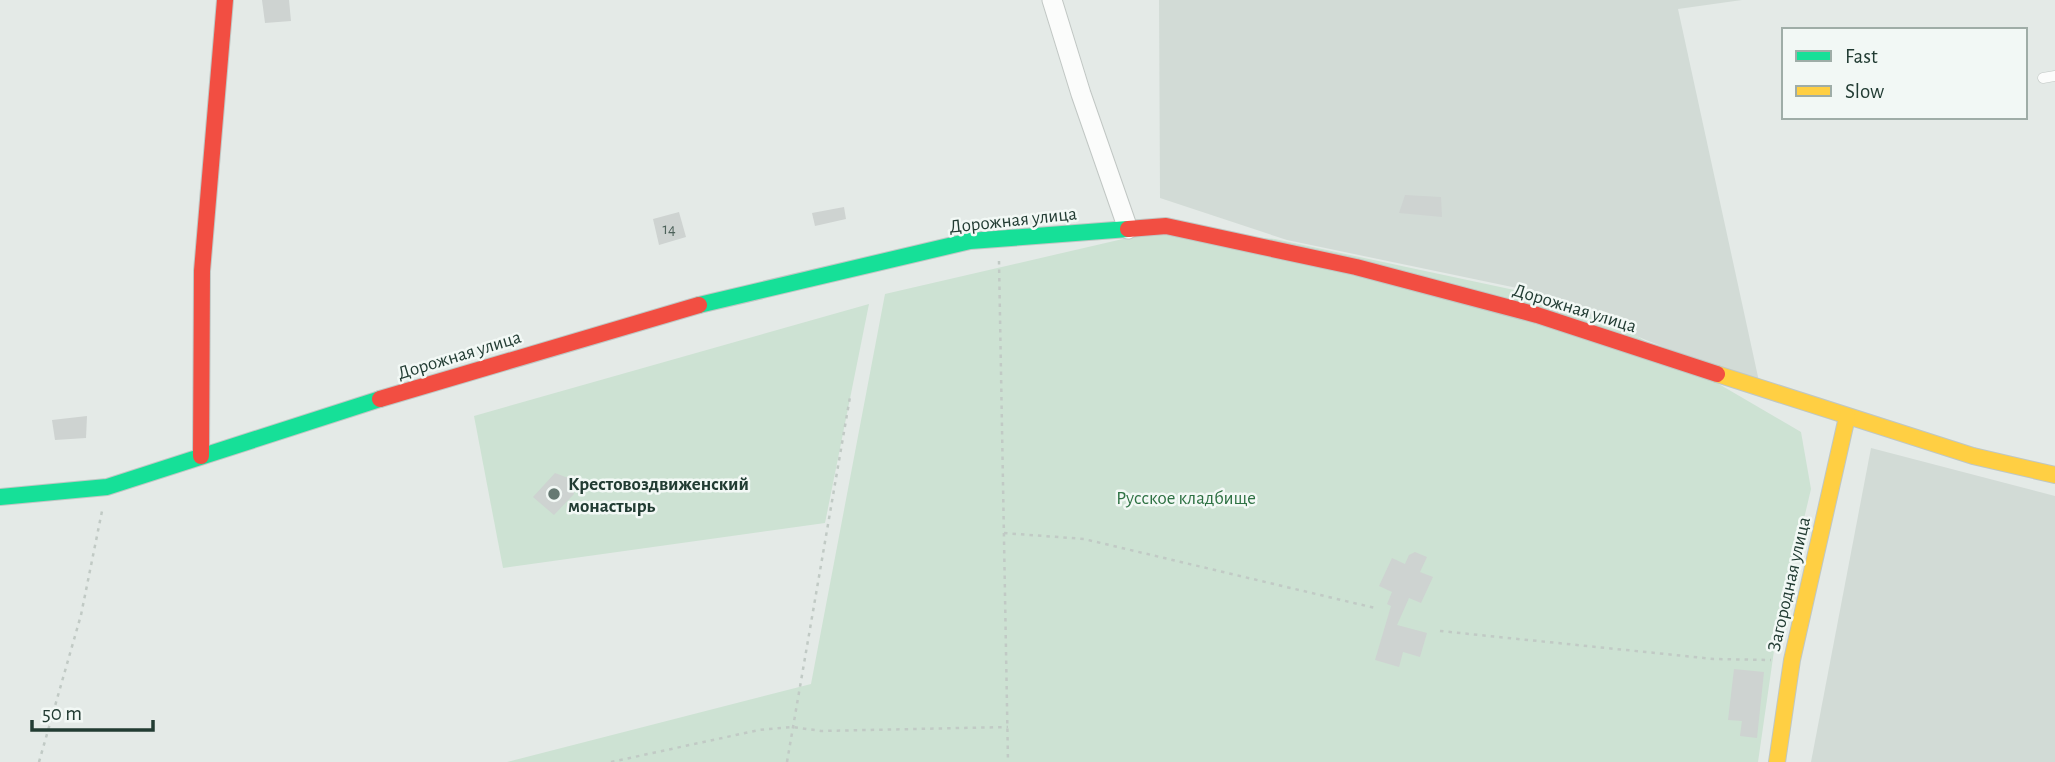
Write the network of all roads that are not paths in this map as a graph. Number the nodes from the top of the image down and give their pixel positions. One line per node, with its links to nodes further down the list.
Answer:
1 (225, 0): 7 (street)
2 (1052, 0): 5 (street)
3 (2055, 76): 4 (lane)
4 (2043, 78)
5 (1128, 229): 6 (street, Дорожная улица); 7 (street, Дорожная улица)
6 (1847, 417): 8 (street, Дорожная улица); 10 (street, Загородная улица)
7 (201, 456): 9 (street, Дорожная улица)
8 (2055, 475)
9 (0, 496)
10 (1777, 762)

